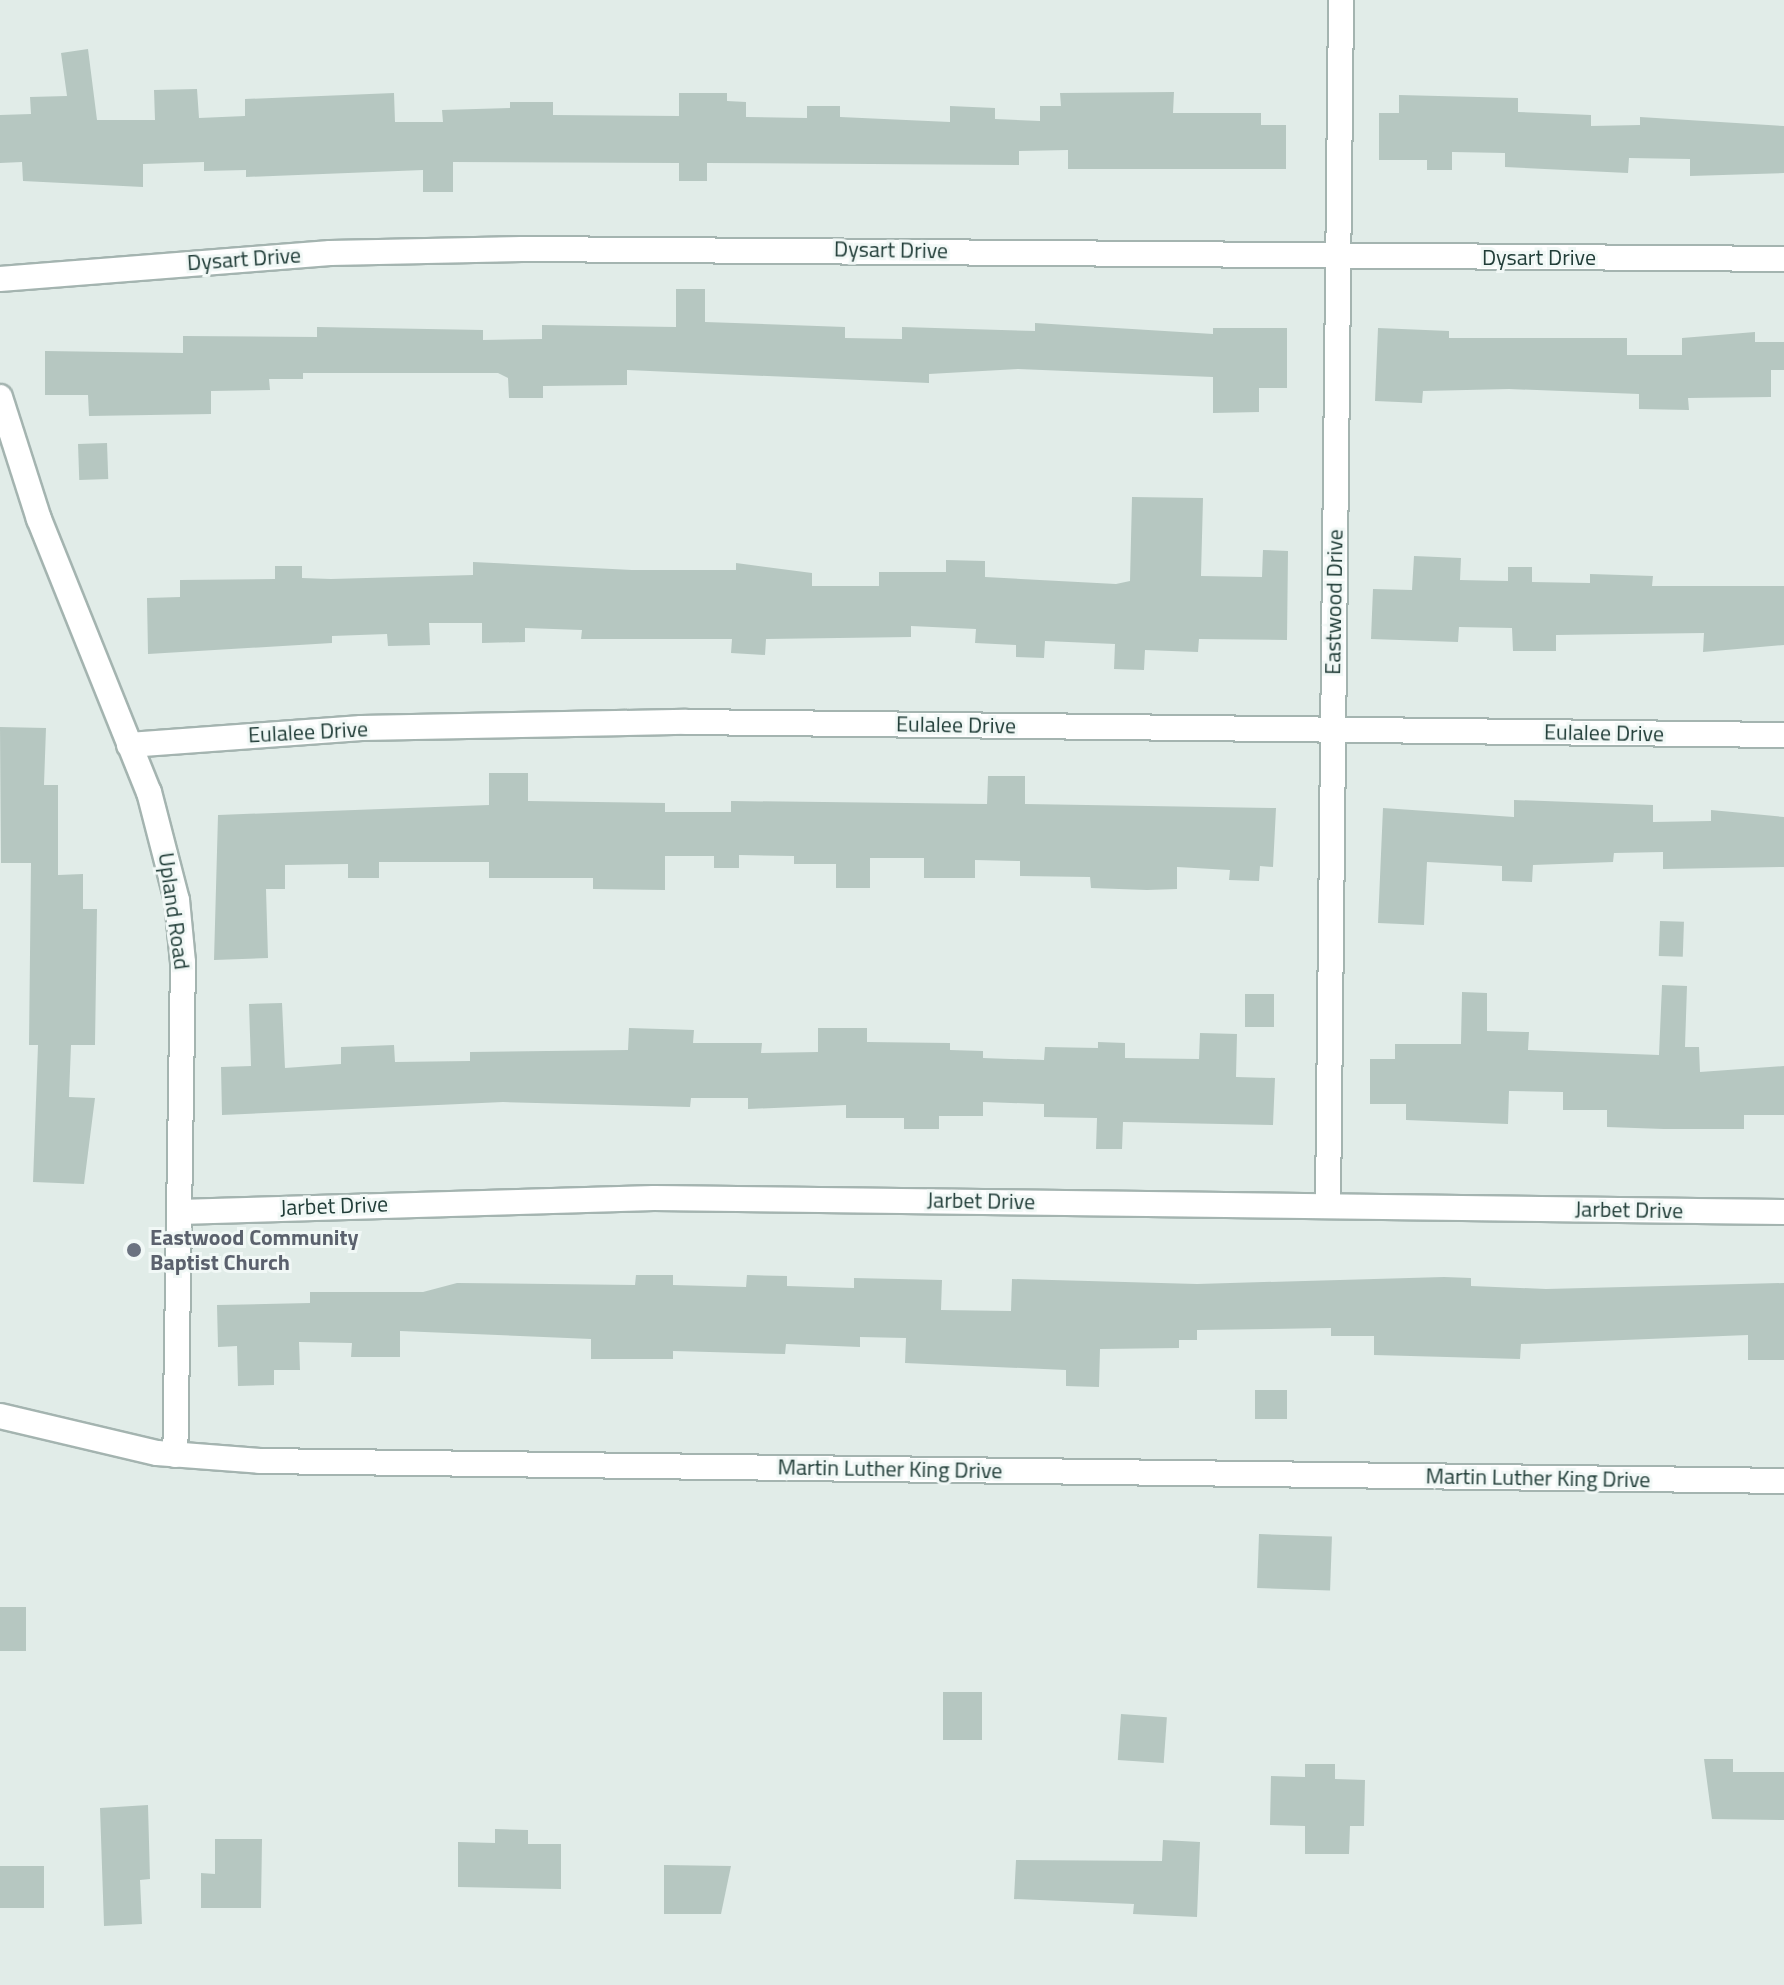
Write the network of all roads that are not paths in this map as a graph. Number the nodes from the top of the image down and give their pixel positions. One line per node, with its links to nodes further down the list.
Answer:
1 (1341, 0): 2 (street, Eastwood Drive)
2 (1337, 257): 3 (street, Dysart Drive); 4 (street, Dysart Drive); 6 (street, Eastwood Drive)
3 (1784, 259)
4 (0, 279)
5 (0, 397): 8 (street, Upland Road)
6 (1333, 730): 7 (street, Eulalee Drive); 8 (street, Eulalee Drive); 9 (street, Eastwood Drive)
7 (1784, 735)
8 (129, 745): 10 (street, Upland Road)
9 (1328, 1205): 10 (street, Jarbet Drive); 11 (street, Jarbet Drive)
10 (179, 1212): 13 (street, Upland Road)
11 (1784, 1212)
12 (0, 1416): 13 (street, Martin Luther King Drive)
13 (175, 1455): 14 (street, Martin Luther King Drive)
14 (1784, 1481)

